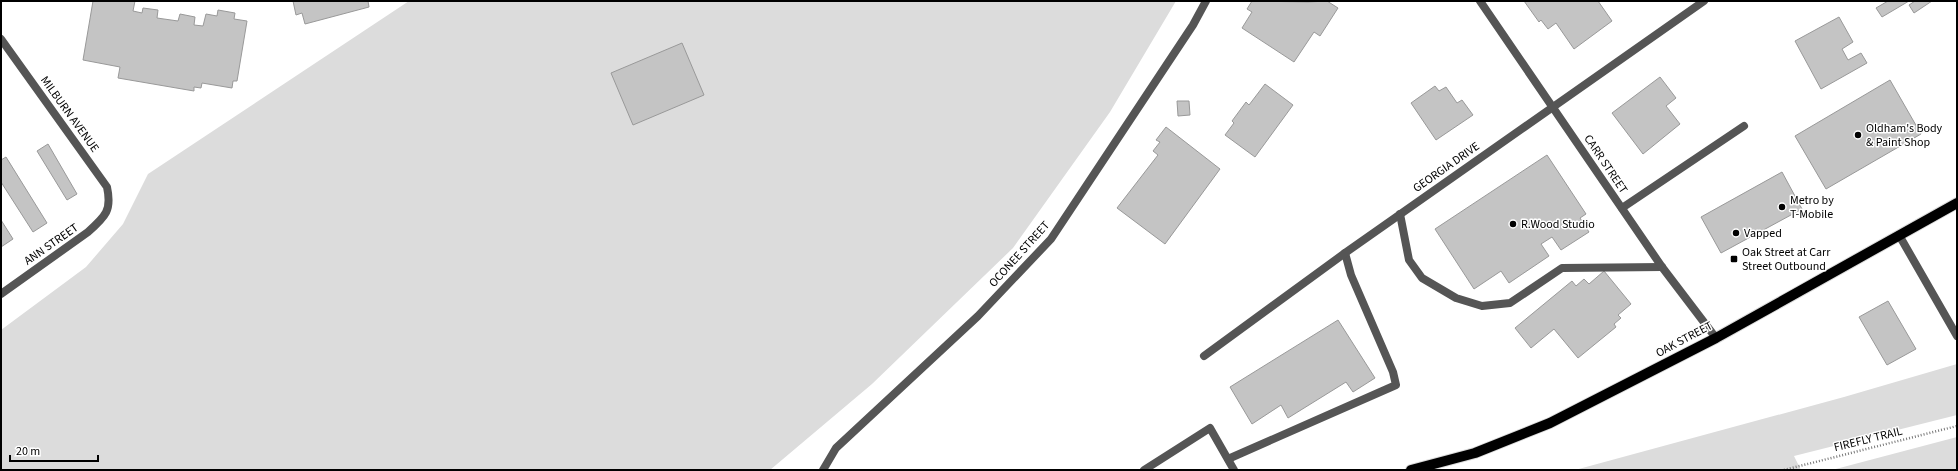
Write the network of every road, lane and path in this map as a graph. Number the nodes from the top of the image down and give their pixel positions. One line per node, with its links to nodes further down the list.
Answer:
1 (1206, 1): 20 (street, OCONEE STREET)
2 (1480, 1): 5 (street, CARR STREET)
3 (1704, 1): 5 (street, GEORGIA DRIVE)
4 (1, 39): 8 (street, MILBURN AVENUE)
5 (1553, 107): 9 (street, CARR STREET); 10 (street, GEORGIA DRIVE)
6 (1744, 126): 9 (street)
7 (1957, 203): 11 (main road, OAK STREET)
8 (109, 208): 14 (street, ANN STREET)
9 (1622, 208): 13 (street, CARR STREET)
10 (1400, 214): 12 (street, GEORGIA DRIVE); 13 (street)
11 (1899, 235): 15 (street); 16 (main road, OAK STREET)
12 (1345, 253): 17 (street, GEORGIA DRIVE); 19 (street)
13 (1662, 267): 16 (street, CARR STREET)
14 (1, 294)
15 (1957, 336)
16 (1716, 338): 23 (main road, OAK STREET)
17 (1204, 356)
18 (1957, 426): 24 (path, FIREFLY TRAIL)
19 (1228, 459): 21 (street); 22 (street)
20 (823, 470)
21 (1144, 470)
22 (1234, 470)
23 (1411, 470)
24 (1784, 470)

